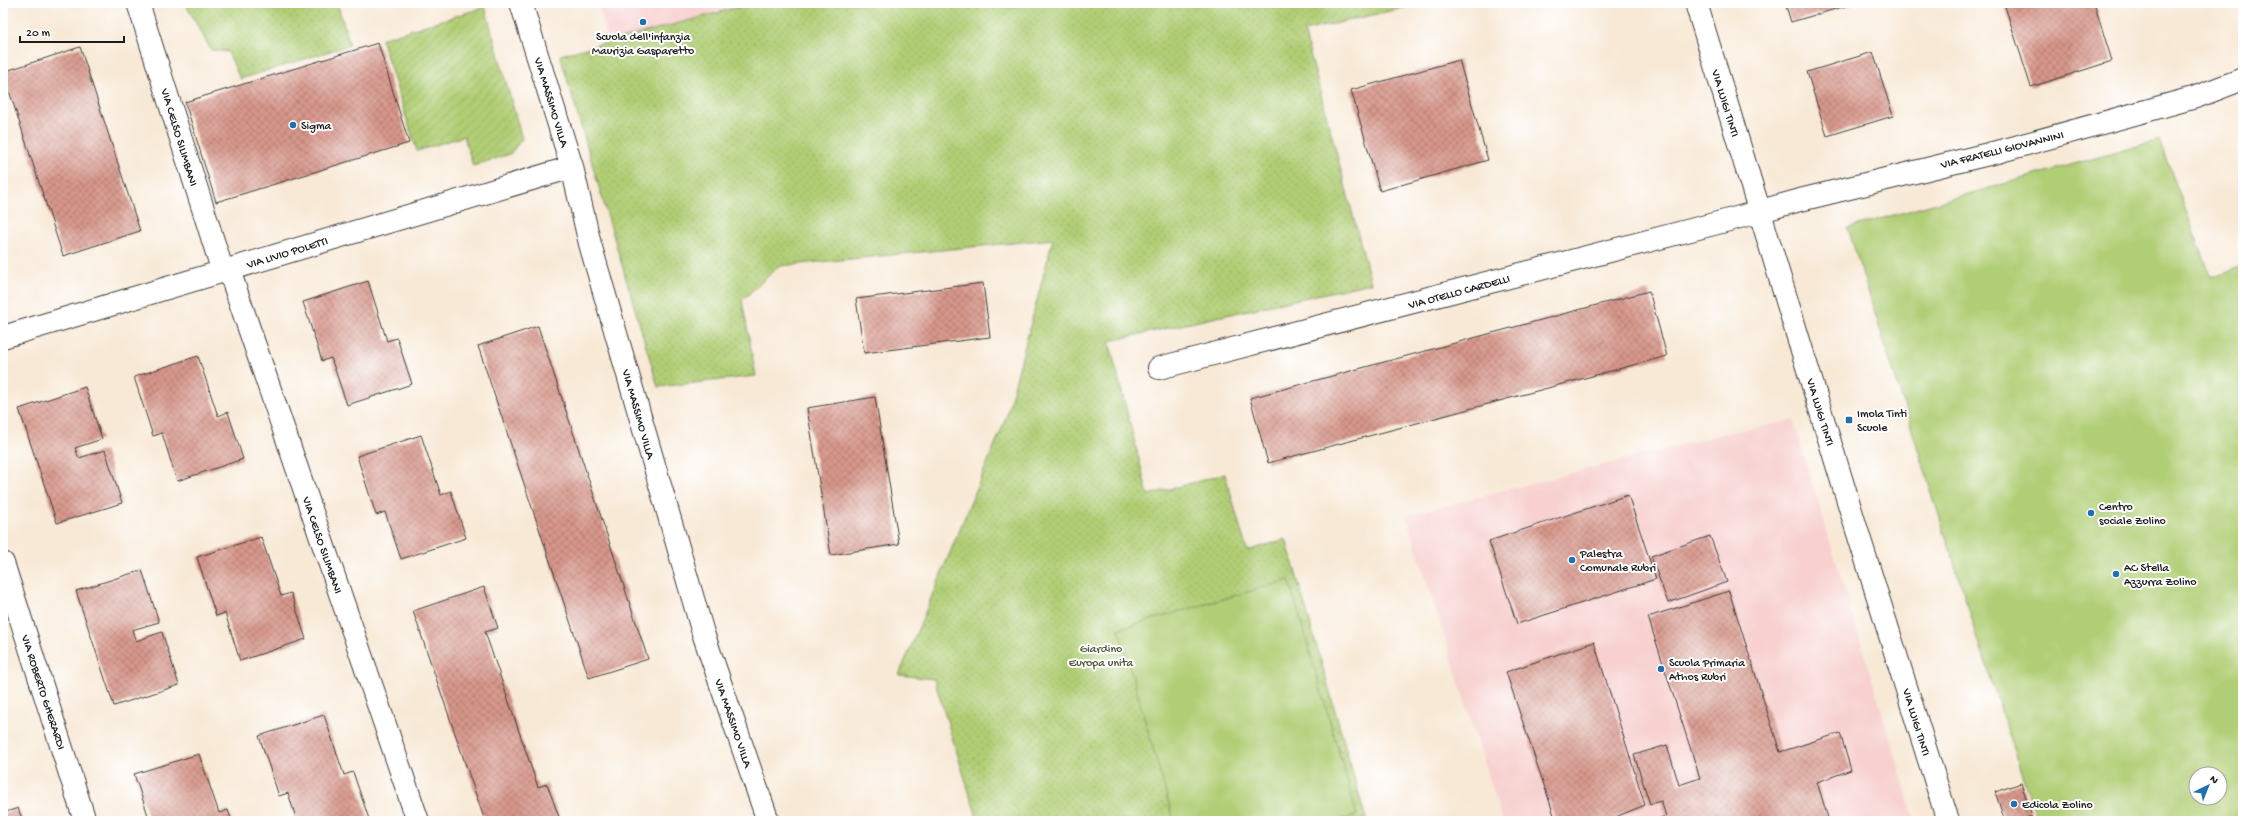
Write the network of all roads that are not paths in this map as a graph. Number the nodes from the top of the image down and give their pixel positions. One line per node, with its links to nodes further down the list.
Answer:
1 (138, 3): 7 (street, VIA CELSO SILIMBANI)
2 (521, 3): 5 (street, VIA MASSIMO VILLA)
3 (1696, 3): 6 (street, VIA LUIGI TINTI)
4 (2243, 79): 6 (street, VIA FRATELLI GIOVANNINI)
5 (572, 167): 7 (street, VIA LIVIO POLETTI); 13 (street, VIA MASSIMO VILLA)
6 (1758, 212): 9 (street, VIA OTELLO CARDELLI); 14 (street, VIA LUIGI TINTI)
7 (226, 271): 8 (street, VIA LIVIO POLETTI); 12 (street, VIA CELSO SILIMBANI)
8 (3, 337)
9 (1159, 368)
10 (3, 563): 11 (street, VIA ROBERTO GHERARDI)
11 (85, 821)
12 (418, 821)
13 (768, 821)
14 (1948, 821)

